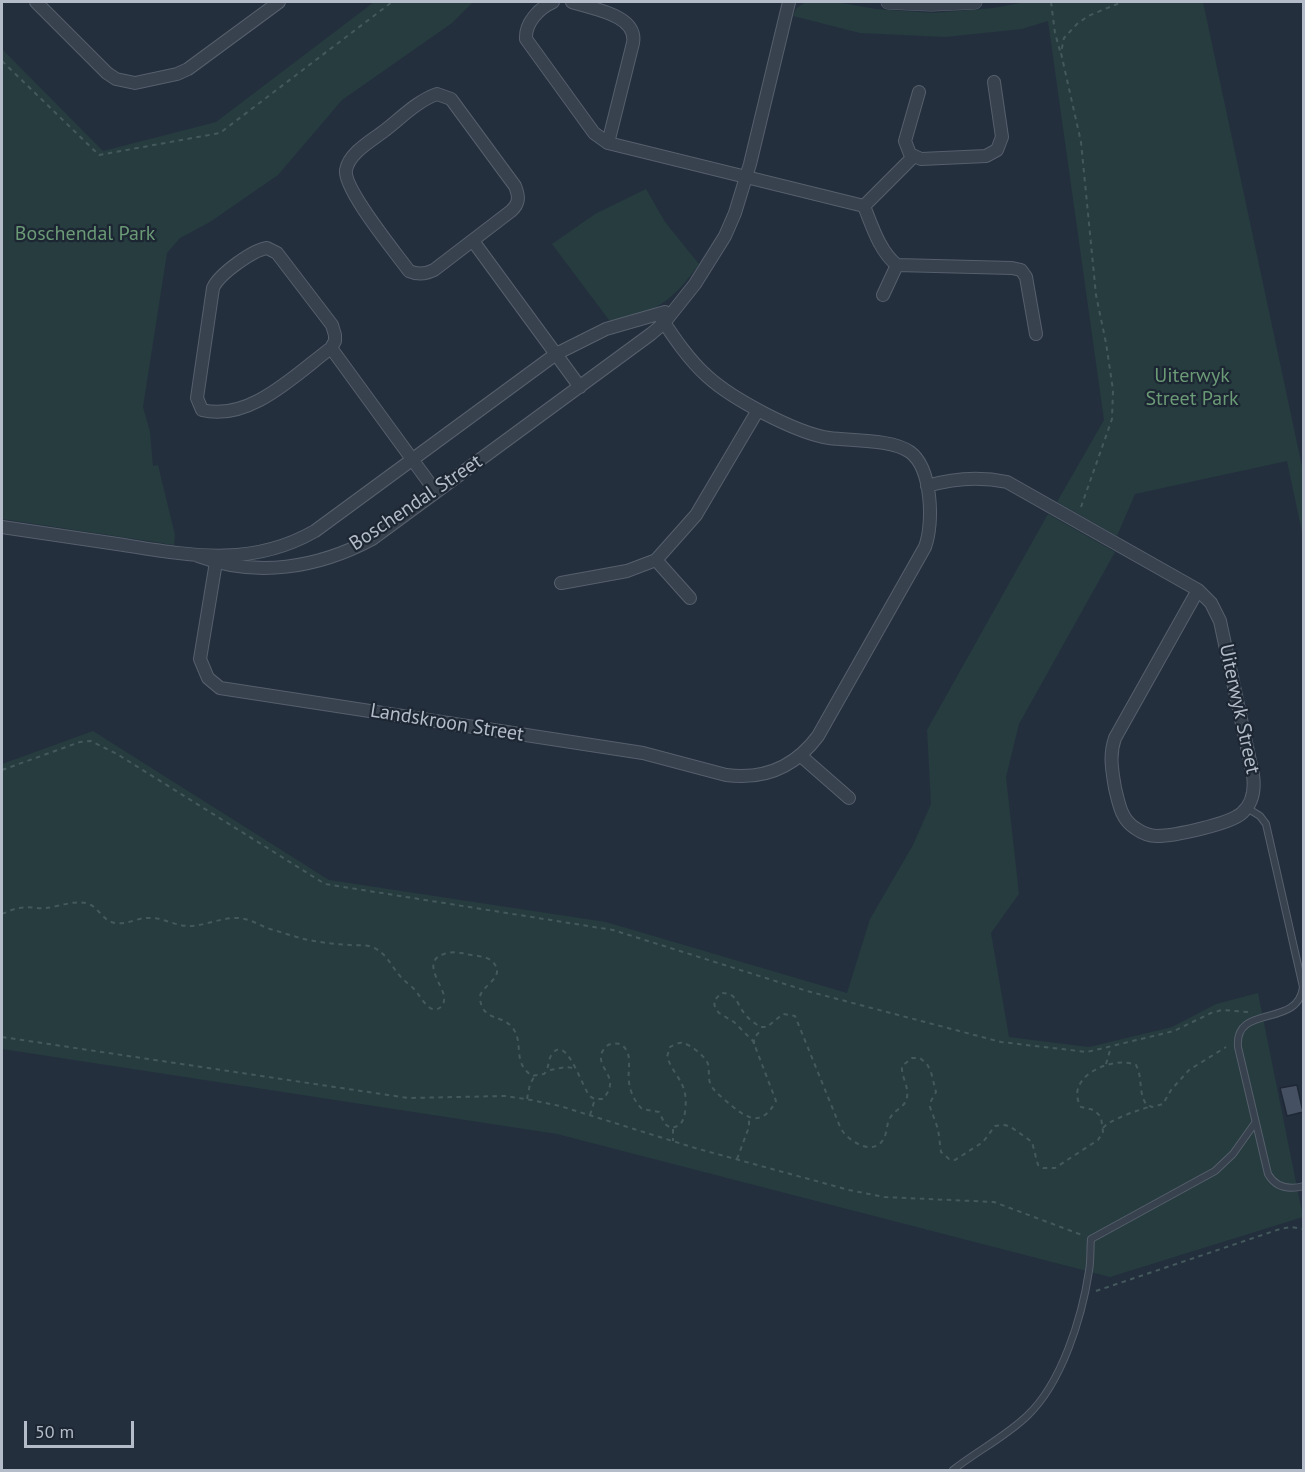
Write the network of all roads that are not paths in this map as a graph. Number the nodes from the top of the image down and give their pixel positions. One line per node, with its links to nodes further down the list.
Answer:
1 (36, 2): 2 (street)
2 (279, 2)
3 (553, 2): 10 (street)
4 (572, 2): 10 (street)
5 (789, 2): 12 (street, Boschendal Street)
6 (888, 2): 7 (street)
7 (975, 2)
8 (994, 82): 11 (street)
9 (919, 93): 11 (street)
10 (608, 143): 12 (street)
11 (913, 157): 13 (street)
12 (747, 177): 13 (street); 17 (street, Boschendal Street)
13 (864, 206): 15 (street)
14 (473, 240): 14 (street); 20 (street)
15 (897, 265): 16 (street); 18 (street)
16 (882, 295)
17 (661, 319): 20 (street, Boschendal Street); 21 (street, Boschendal Street); 22 (street, Landskroon Street)
18 (1036, 334)
19 (331, 348): 19 (street); 23 (street)
20 (556, 354): 21 (street); 23 (street, Boschendal Street)
21 (580, 387): 25 (street, Boschendal Street)
22 (758, 410): 24 (street, Landskroon Street); 28 (street)
23 (411, 460): 25 (street); 27 (street, Boschendal Street)
24 (927, 486): 30 (street, Uiterwyk Street); 32 (street, Landskroon Street)
25 (436, 492): 27 (street, Boschendal Street)
26 (2, 527): 27 (street, Boschendal Street)
27 (216, 559): 32 (street, Landskroon Street)
28 (656, 560): 29 (street); 31 (street)
29 (561, 583)
30 (1198, 590): 34 (street, Uiterwyk Street); 34 (street)
31 (690, 598)
32 (801, 756): 33 (street)
33 (849, 798)
34 (1247, 807): 35 (lane)
35 (1255, 1123): 36 (lane); 37 (lane)
36 (1304, 1186)
37 (953, 1470)

